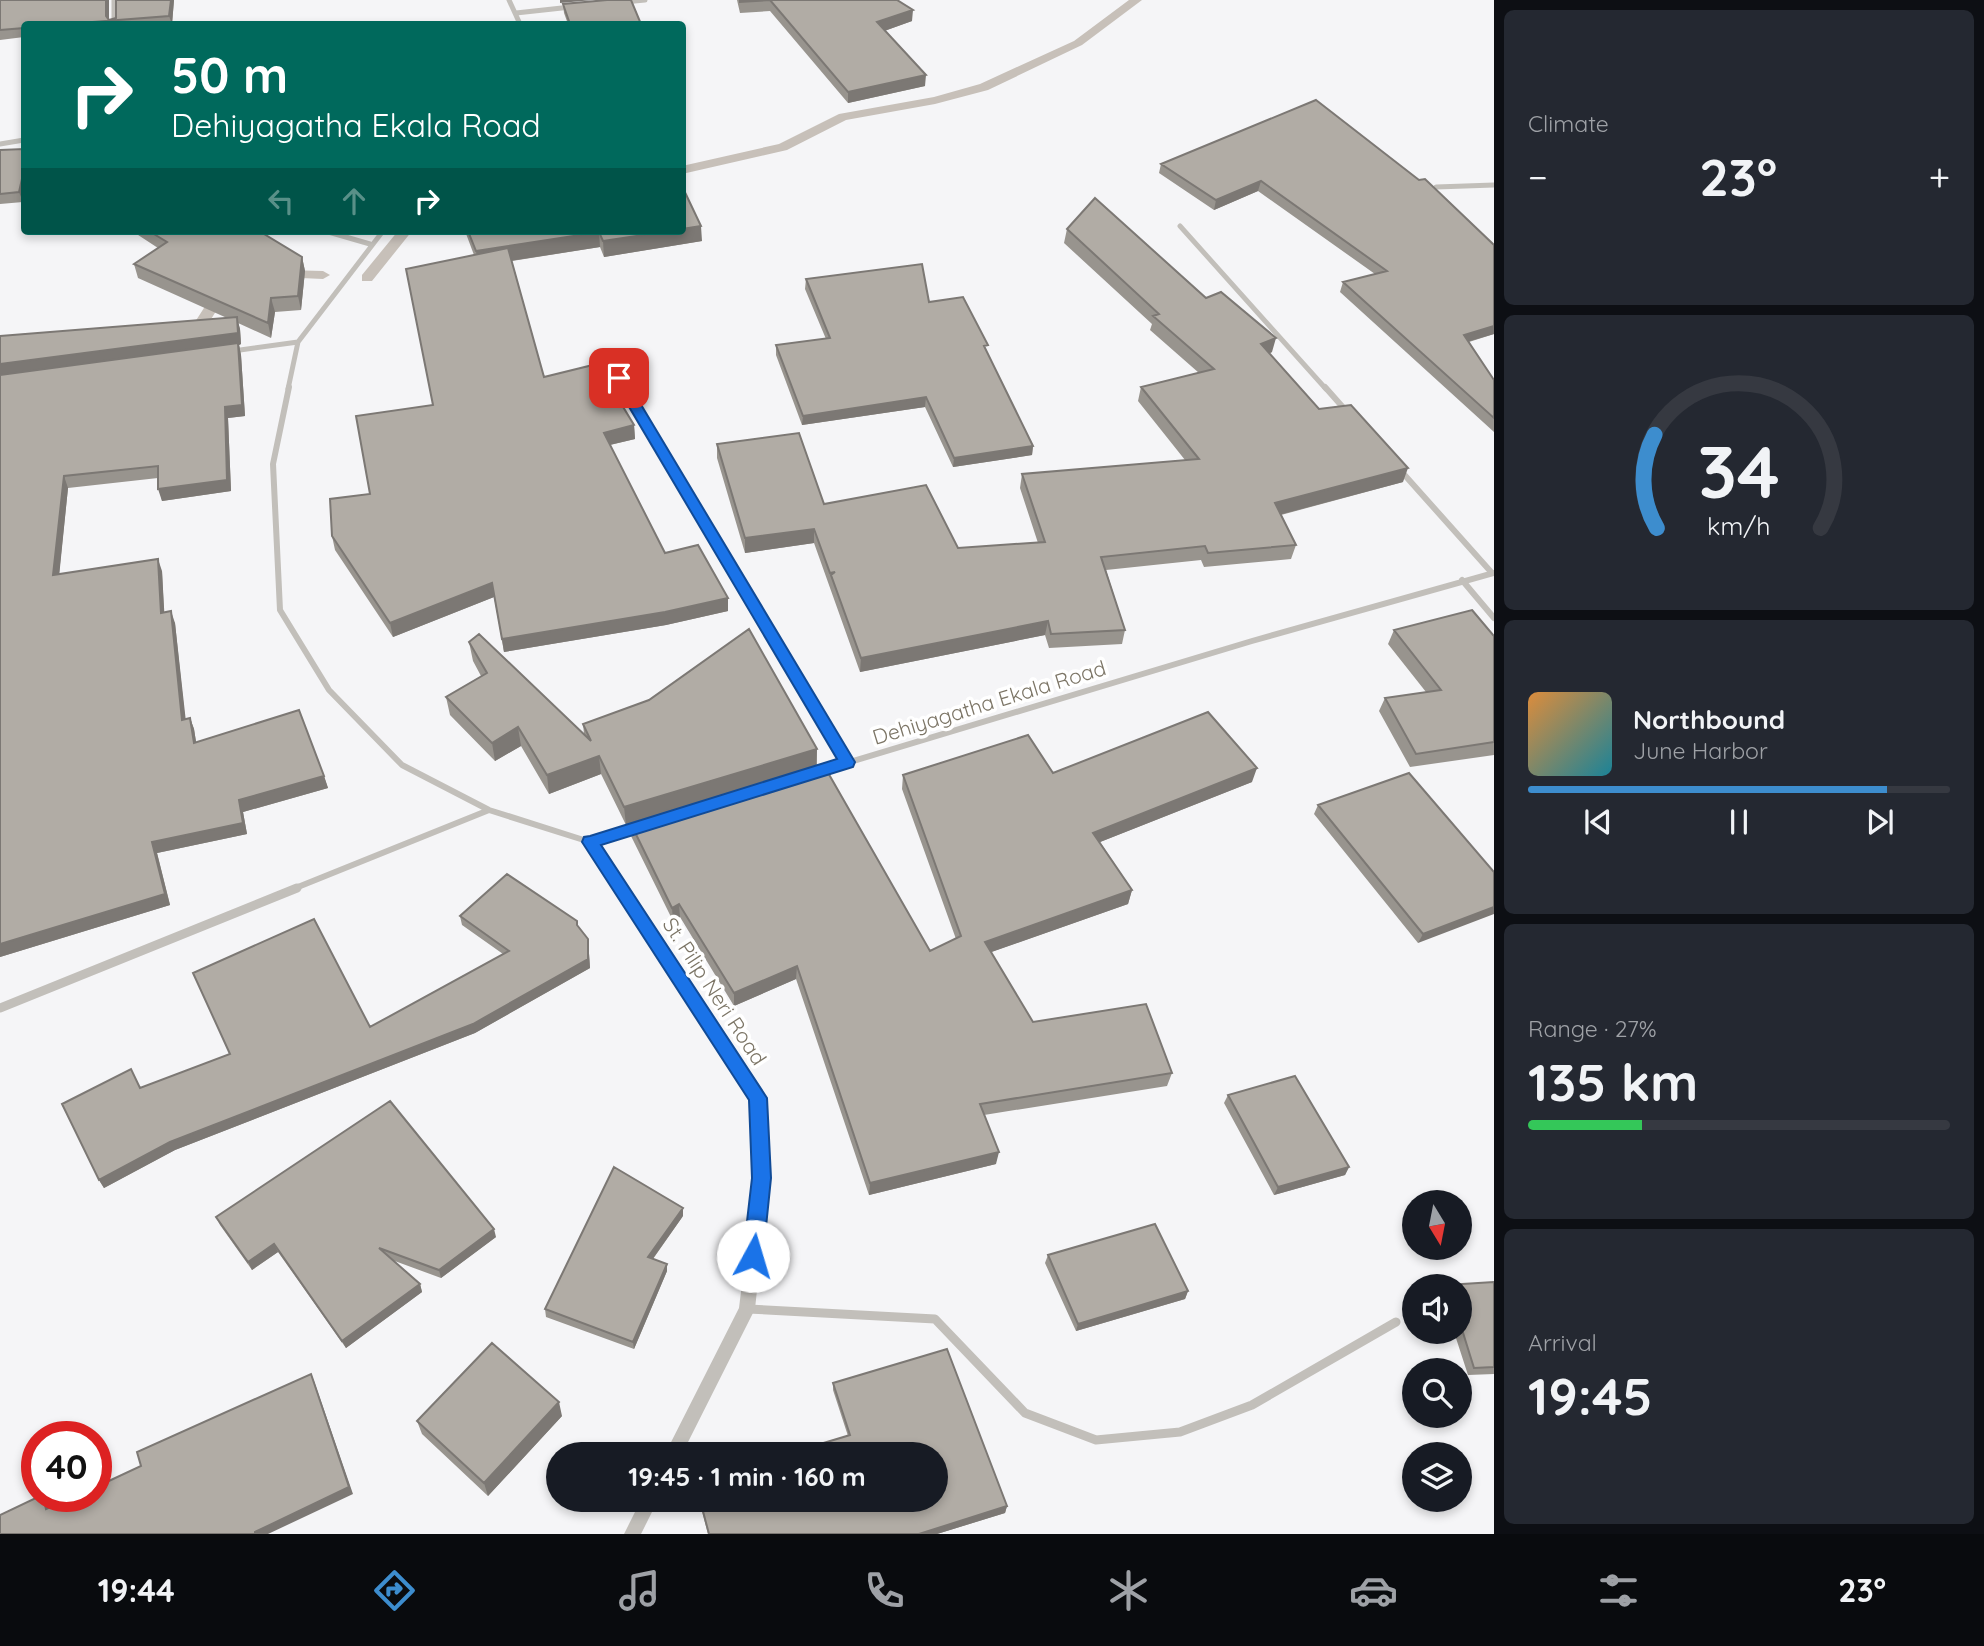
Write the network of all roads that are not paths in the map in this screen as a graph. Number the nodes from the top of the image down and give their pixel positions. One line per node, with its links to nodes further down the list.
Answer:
1 (114, 0): 7 (street)
2 (509, 0): 6 (street)
3 (645, 0): 4 (street)
4 (619, 3)
5 (580, 6): 6 (street)
6 (516, 13): 8 (street)
7 (114, 21)
8 (519, 21)
9 (21, 140): 10 (street)
10 (0, 144)
11 (1494, 185): 12 (street)
12 (1436, 187)
13 (1180, 226): 20 (street)
14 (339, 235): 16 (street)
15 (379, 235): 16 (street)
16 (370, 244): 17 (street)
17 (298, 342): 18 (street); 27 (street)
18 (230, 352)
19 (604, 354): 25 (street)
20 (1355, 420)
21 (1391, 461): 22 (street)
22 (1493, 573): 23 (street, Dehiyagatha Ekala Road)
23 (1462, 580): 24 (street); 25 (street, Dehiyagatha Ekala Road)
24 (1494, 618)
25 (847, 762): 26 (street, Dehiyagatha Ekala Road)
26 (809, 774)
27 (489, 810): 29 (street); 30 (street)
28 (641, 826): 29 (street)
29 (590, 842): 31 (street, St. Pilip Neri Road)
30 (0, 1008)
31 (747, 1309): 32 (street); 33 (street, St. Pilip Neri Road)
32 (1396, 1322)
33 (679, 1442)
34 (644, 1512): 35 (street)
35 (632, 1534)

